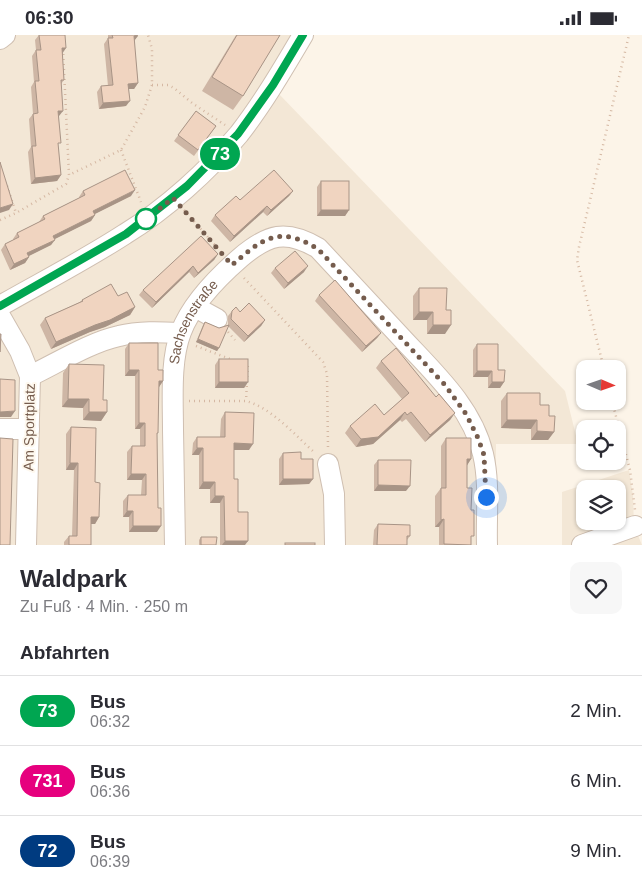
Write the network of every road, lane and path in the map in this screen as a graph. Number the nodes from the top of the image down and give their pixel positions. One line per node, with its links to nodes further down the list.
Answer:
1 (6, 35): 5 (street)
2 (148, 35): 7 (path)
3 (303, 35): 8 (street)
4 (629, 35): 23 (path)
5 (0, 39)
6 (63, 47): 10 (path)
7 (152, 85): 8 (path); 9 (path)
8 (238, 134): 12 (street)
9 (121, 150): 10 (path); 14 (path)
10 (69, 175): 13 (path)
11 (5, 180): 13 (path)
12 (173, 198): 14 (street); 16 (path)
13 (16, 213): 15 (path)
14 (147, 218): 17 (street)
15 (0, 220)
16 (232, 265): 18 (street, Sachsenstraße); 32 (path); 37 (street, Sachsenstraße)
17 (0, 306)
18 (195, 307): 20 (street); 21 (street, Sachsenstraße)
19 (0, 316): 26 (street, Am Sportplatz)
20 (217, 319)
21 (180, 333): 26 (street); 28 (street, Sachsenstraße)
22 (196, 346): 24 (path)
23 (602, 360)
24 (238, 361)
25 (243, 362): 27 (path)
26 (30, 376): 31 (street, Am Sportplatz)
27 (246, 401): 28 (path); 32 (path)
28 (173, 402): 35 (street, Sachsenstraße)
29 (614, 410): 33 (path)
30 (0, 429): 31 (street)
31 (29, 429): 34 (street, Am Sportplatz)
32 (328, 464): 36 (street)
33 (635, 526): 38 (street)
34 (26, 545)
35 (175, 545)
36 (335, 545)
37 (486, 545)
38 (582, 545)

